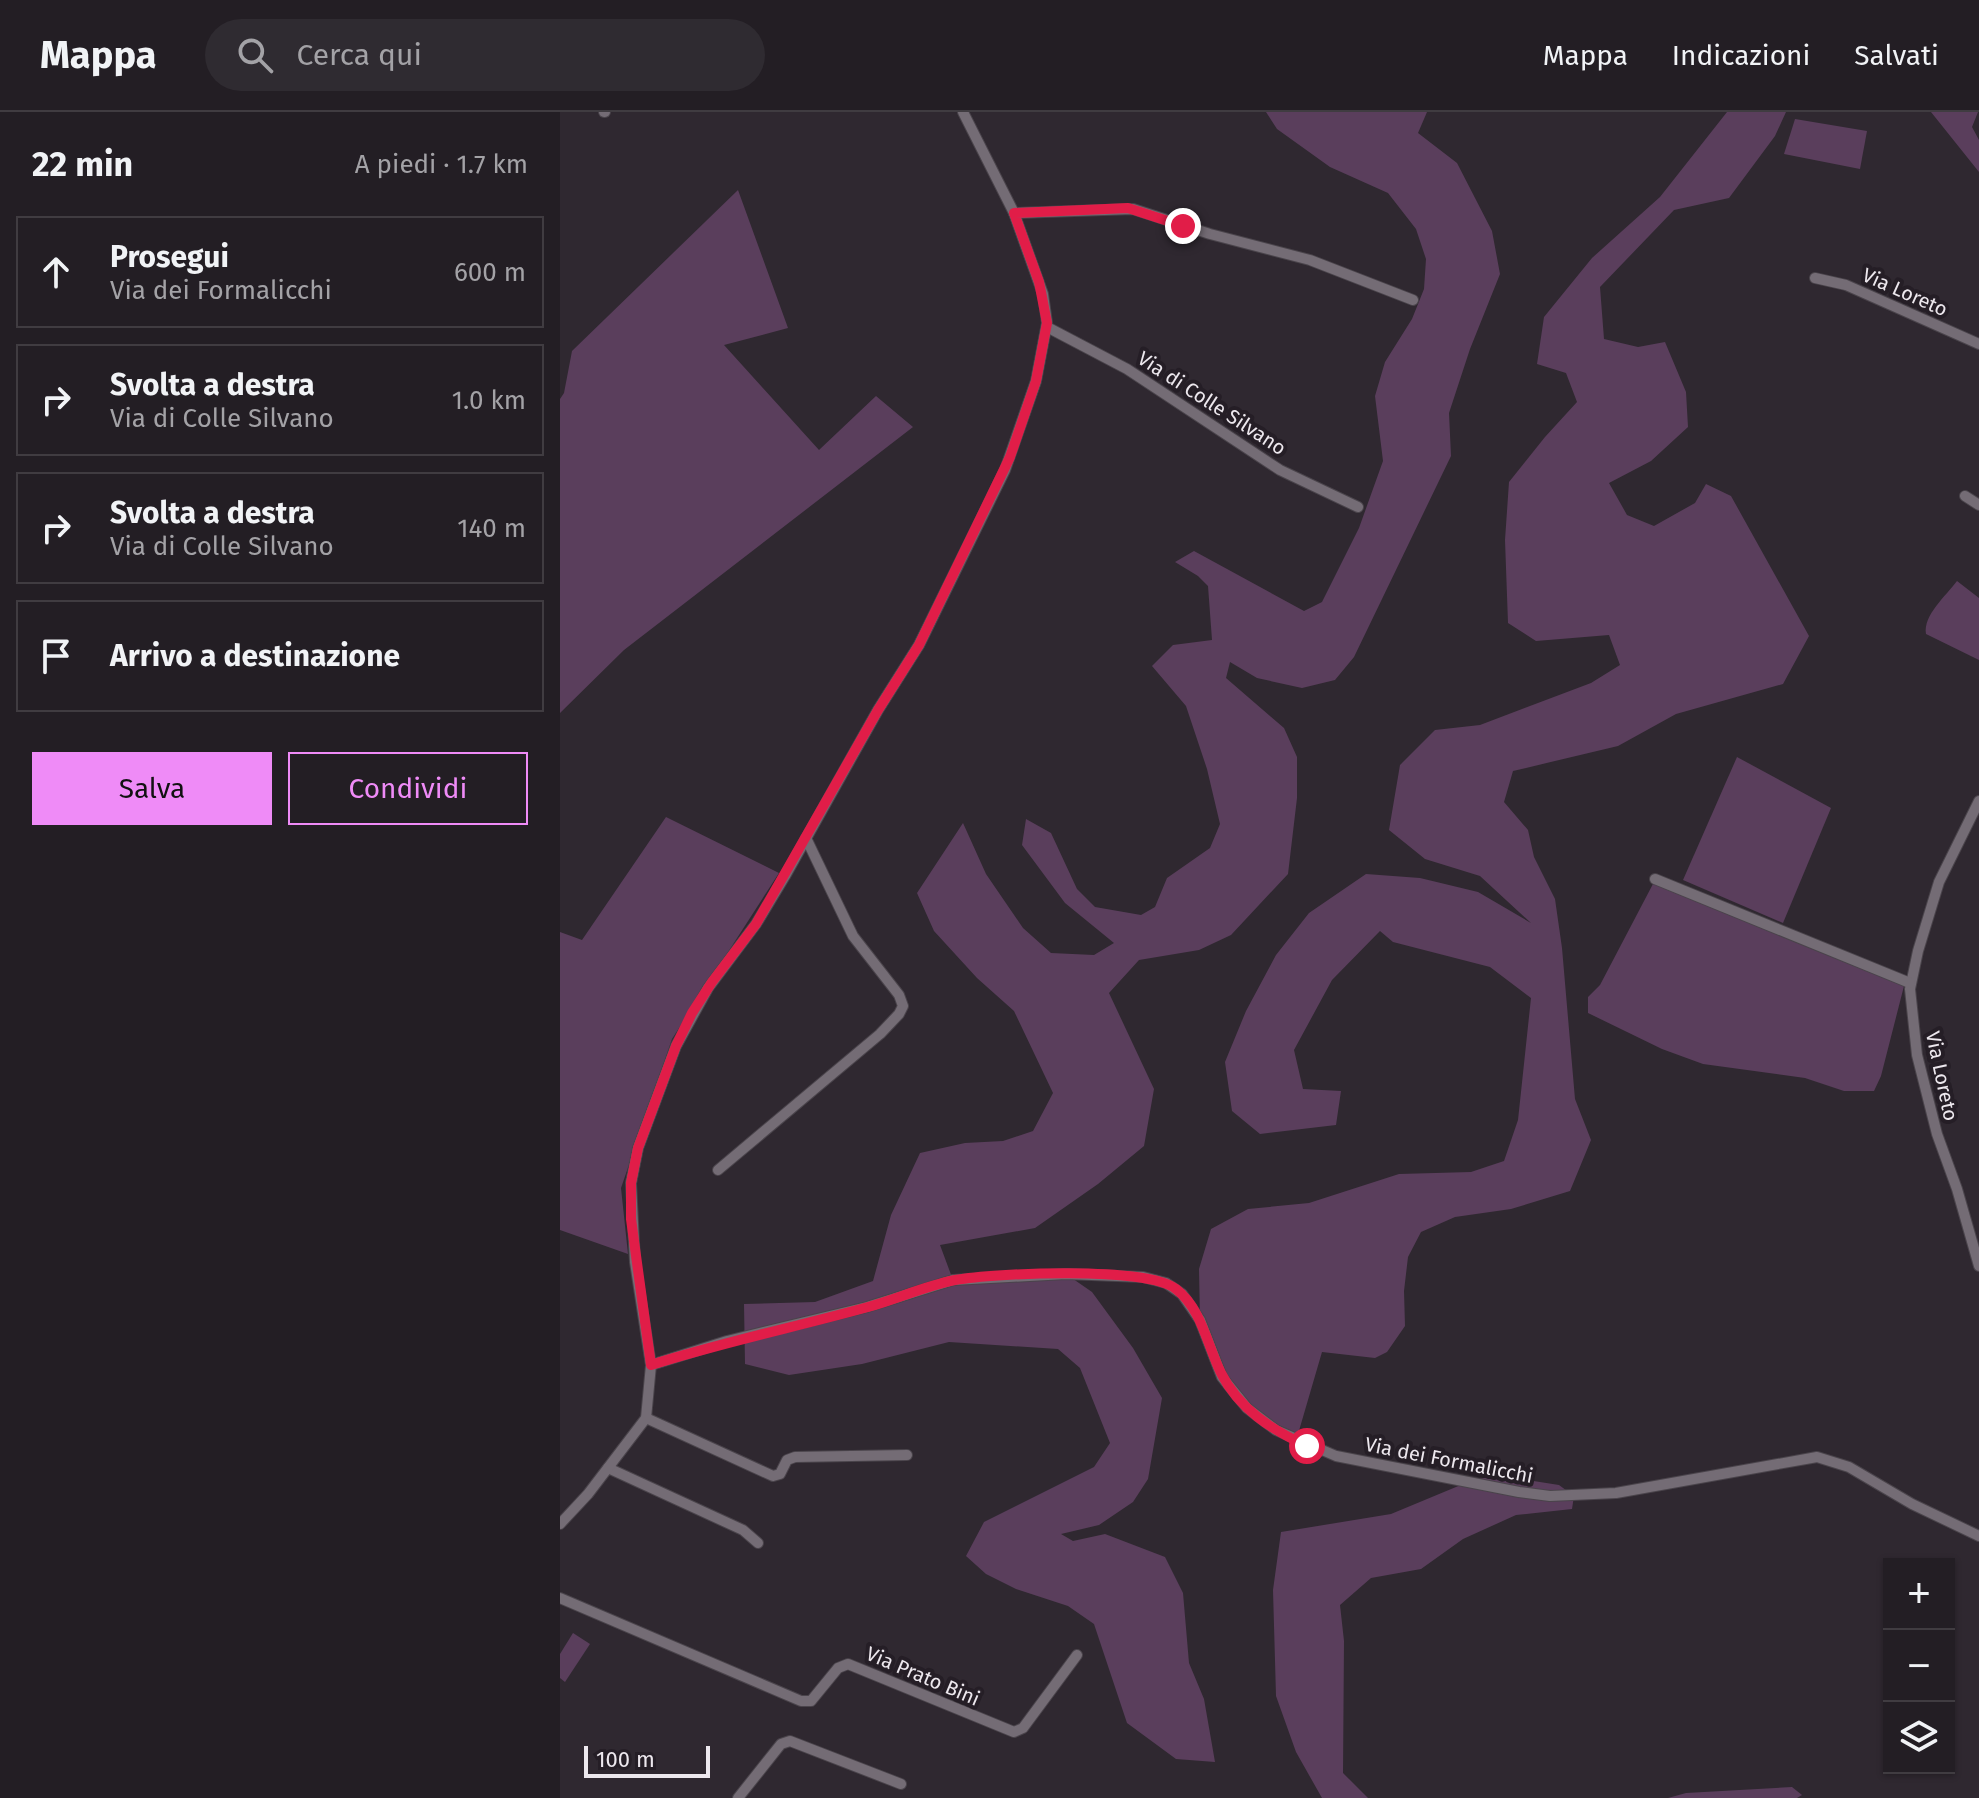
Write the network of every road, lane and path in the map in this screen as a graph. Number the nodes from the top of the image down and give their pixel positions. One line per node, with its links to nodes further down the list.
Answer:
1 (963, 112): 2 (street)
2 (1014, 213): 4 (street); 5 (street)
3 (1815, 278): 6 (street, Via Loreto)
4 (1413, 300)
5 (1047, 327): 9 (street, Via di Colle Silvano); 11 (street)
6 (1979, 344)
7 (1965, 496): 8 (street)
8 (1979, 505)
9 (1358, 507)
10 (1979, 801): 13 (street, Via Loreto)
11 (806, 838): 14 (street); 16 (street)
12 (1655, 879): 13 (street)
13 (1910, 983): 15 (street, Via Loreto)
14 (718, 1170)
15 (1979, 1266)
16 (651, 1365): 17 (street); 21 (street, Via dei Formalicchi)
17 (646, 1418): 18 (street); 19 (street)
18 (907, 1455)
19 (608, 1468): 20 (street); 22 (street)
20 (560, 1524)
21 (1979, 1536)
22 (758, 1543)
23 (560, 1598): 24 (street, Via Prato Bini)
24 (1077, 1655)
25 (901, 1784): 26 (street)
26 (738, 1798)

